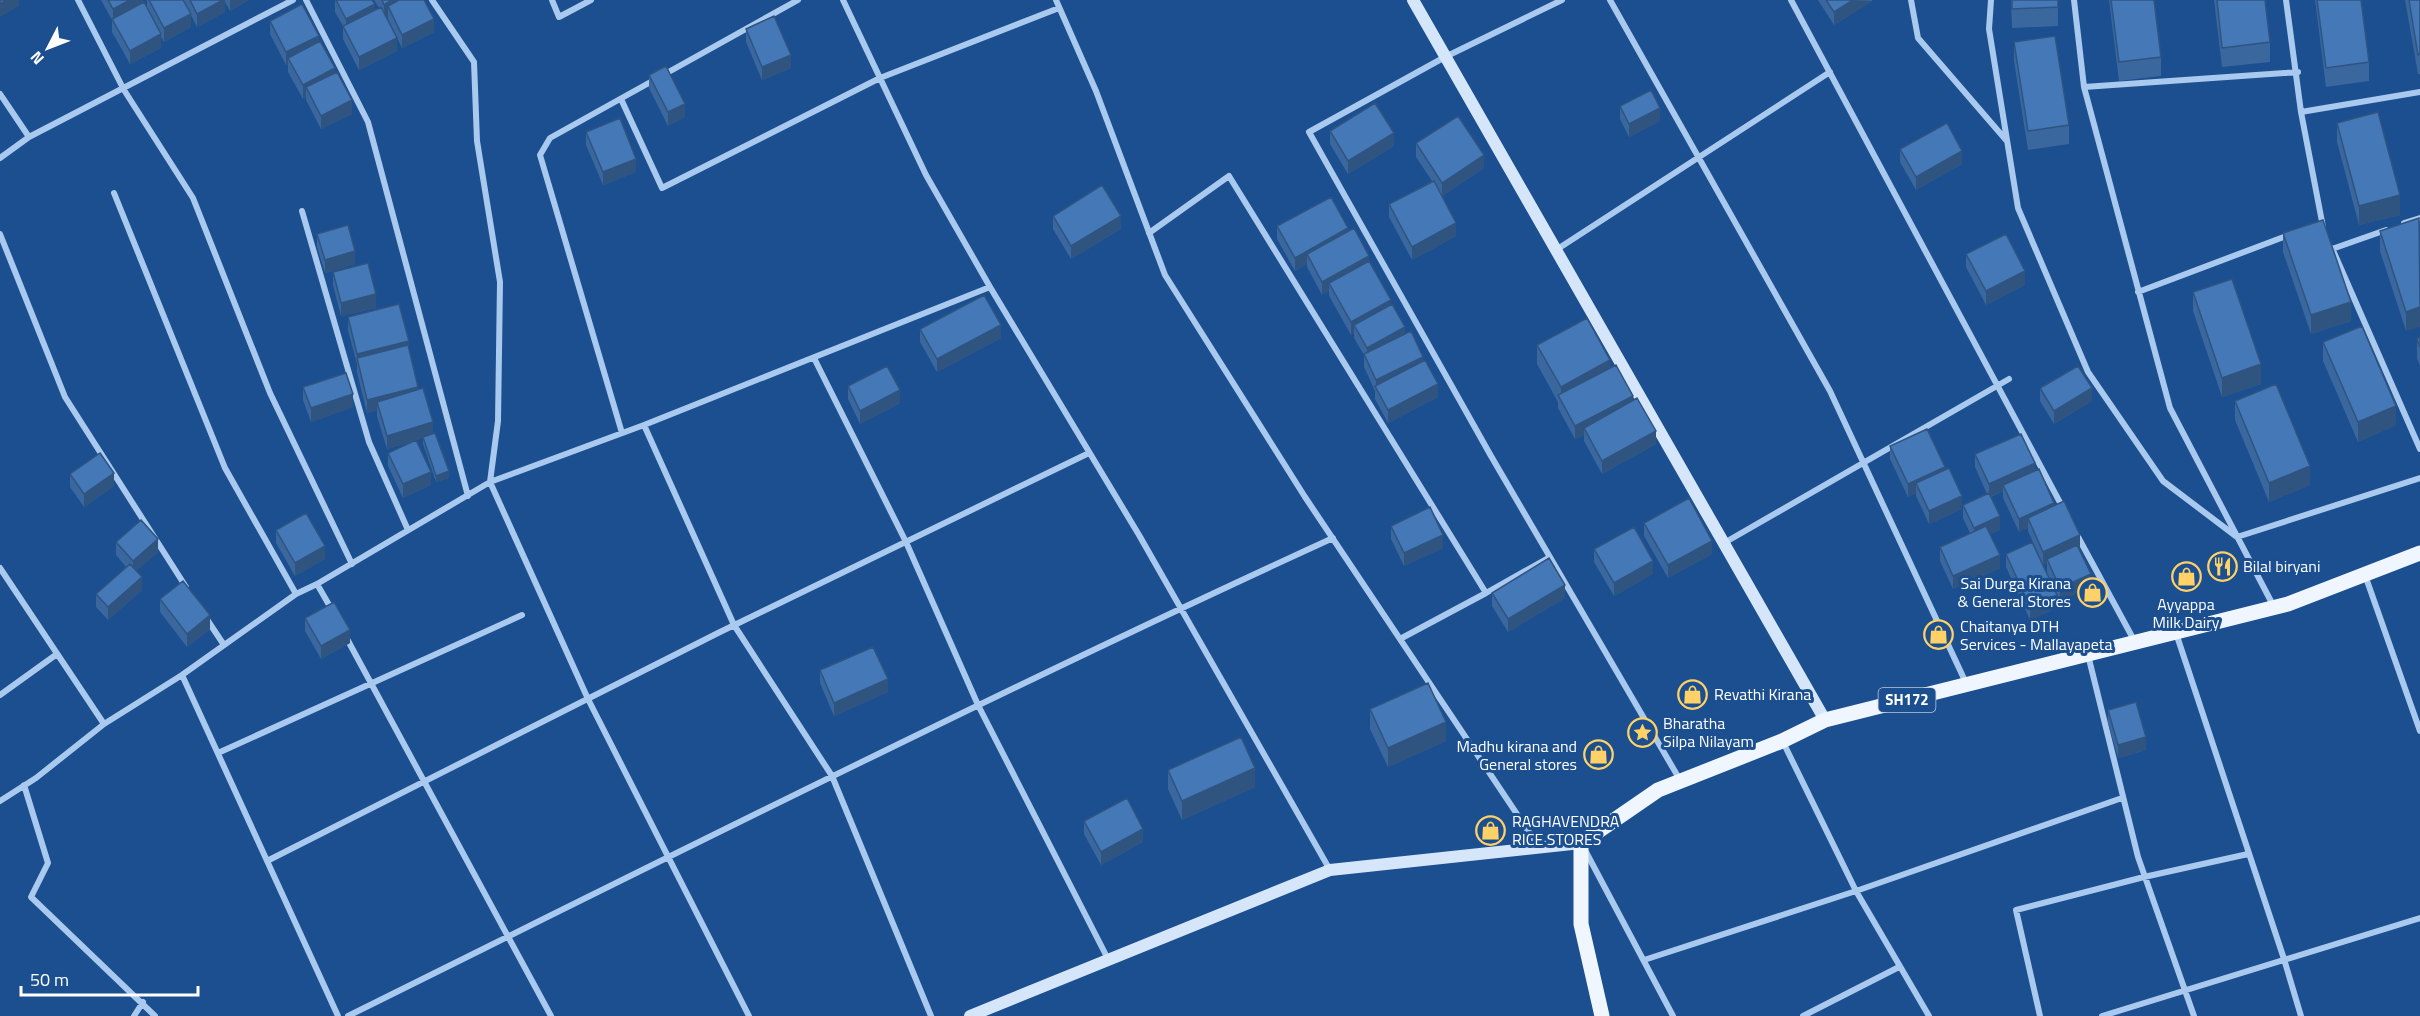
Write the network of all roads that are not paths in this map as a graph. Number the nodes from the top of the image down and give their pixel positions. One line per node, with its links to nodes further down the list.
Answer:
1 (78, 0): 24 (street)
2 (293, 0): 24 (street)
3 (306, 0): 57 (street)
4 (432, 0): 56 (street)
5 (552, 0): 6 (street)
6 (591, 0)
7 (798, 0): 27 (street)
8 (843, 0): 22 (street)
9 (1056, 0): 18 (street)
10 (1413, 0): 19 (street)
11 (1562, 0): 19 (street)
12 (1610, 0): 31 (street)
13 (1791, 0): 20 (street)
14 (1911, 0): 30 (street)
15 (1991, 0): 30 (street)
16 (2074, 0): 23 (street)
17 (2286, 0): 21 (street)
18 (1059, 8): 22 (street); 40 (street)
19 (1445, 57): 44 (street); 66 (street)
20 (1830, 72): 31 (street); 49 (street)
21 (2298, 72): 23 (street); 28 (street)
22 (880, 78): 27 (street); 45 (street)
23 (2084, 87): 46 (street)
24 (124, 90): 29 (street); 67 (street)
25 (2420, 92): 28 (street)
26 (0, 94): 29 (street)
27 (621, 99): 51 (street)
28 (2301, 112): 36 (street)
29 (29, 137): 32 (street)
30 (2007, 141): 61 (street)
31 (1698, 157): 44 (street); 54 (street)
32 (0, 158)
33 (114, 193): 72 (street)
34 (302, 211): 60 (street)
35 (2420, 218): 43 (street)
36 (2321, 222): 37 (street); 39 (street)
37 (2310, 226)
38 (2299, 231): 46 (street)
39 (2325, 231)
40 (1149, 232): 62 (street); 71 (street)
41 (0, 234): 73 (street)
42 (2328, 240): 43 (street)
43 (2332, 249): 52 (street)
44 (1556, 250): 64 (street)
45 (990, 287): 47 (street); 53 (street)
46 (2138, 292): 61 (street)
47 (814, 358): 50 (street); 63 (street)
48 (2009, 379): 49 (street)
49 (1998, 385): 54 (street); 58 (street)
50 (644, 425): 51 (street); 79 (street)
51 (622, 433): 56 (street)
52 (2420, 449)
53 (1089, 453): 63 (street); 74 (street)
54 (1864, 463): 64 (street); 89 (street)
55 (2420, 478): 61 (street)
56 (490, 483): 57 (street); 91 (street)
57 (468, 496): 60 (street)
58 (2069, 519)
59 (2075, 529): 83 (street)
60 (408, 530): 67 (street)
61 (2237, 537): 75 (street)
62 (1333, 538): 74 (street); 82 (street)
63 (906, 542): 79 (street); 92 (street)
64 (1724, 543): 93 (street)
65 (2420, 553): 69 (main road, SH172)
66 (1550, 557): 71 (street); 99 (street)
67 (352, 564): 70 (street)
68 (0, 568): 85 (street)
69 (2365, 574): 75 (main road, SH172); 95 (street)
70 (318, 584): 72 (street); 76 (street)
71 (1486, 593): 82 (street)
72 (296, 594): 84 (street)
73 (192, 596)
74 (1180, 608): 92 (street); 109 (street)
75 (2274, 608): 80 (main road, SH172)
76 (334, 614)
77 (522, 615): 88 (street)
78 (205, 616): 84 (street)
79 (734, 625): 91 (street); 98 (street)
80 (2176, 632): 83 (main road, SH172); 106 (street)
81 (344, 634): 88 (street)
82 (1400, 639): 105 (street)
83 (2135, 643): 86 (main road, SH172)
84 (224, 645): 87 (street)
85 (57, 654): 90 (street); 94 (street)
86 (2087, 654): 89 (main road, SH172); 102 (street)
87 (182, 675): 94 (street); 97 (street)
88 (371, 683): 97 (street); 100 (street)
89 (1967, 685): 93 (main road, SH172)
90 (0, 694)
91 (588, 699): 100 (street); 107 (street)
92 (978, 705): 98 (street); 114 (street)
93 (1825, 720): 96 (main road, SH172)
94 (104, 724): 101 (street)
95 (2420, 731)
96 (1782, 741): 99 (main road, SH172); 111 (street)
97 (218, 753): 108 (street)
98 (832, 776): 107 (street); 126 (street)
99 (1680, 780): 104 (main road, SH172)
100 (425, 782): 108 (street); 113 (street)
101 (24, 785): 103 (street); 119 (street)
102 (2122, 798): 110 (street); 111 (street)
103 (0, 801)
104 (1581, 843): 105 (street); 116 (street); 128 (main road)
105 (1539, 847): 109 (street)
106 (2248, 854): 110 (street); 115 (street)
107 (669, 857): 113 (street); 125 (street)
108 (267, 861): 122 (street)
109 (1330, 870): 114 (street)
110 (2144, 877): 118 (street); 132 (street)
111 (1856, 891): 116 (street); 117 (street)
112 (2420, 918): 115 (street)
113 (509, 936): 123 (street); 124 (street)
114 (1108, 959): 127 (street)
115 (2284, 959): 118 (street); 135 (street)
116 (1644, 960): 129 (street)
117 (1899, 967): 130 (street); 131 (street)
118 (2186, 989): 133 (street); 134 (street)
119 (143, 1002): 120 (street); 121 (street)
120 (134, 1016)
121 (155, 1016)
122 (338, 1016)
123 (348, 1016)
124 (551, 1016)
125 (749, 1016)
126 (930, 1016)
127 (970, 1016)
128 (1602, 1016)
129 (1673, 1016)
130 (1803, 1016)
131 (1929, 1016)
132 (2040, 1016)
133 (2102, 1016)
134 (2194, 1016)
135 (2301, 1016)

